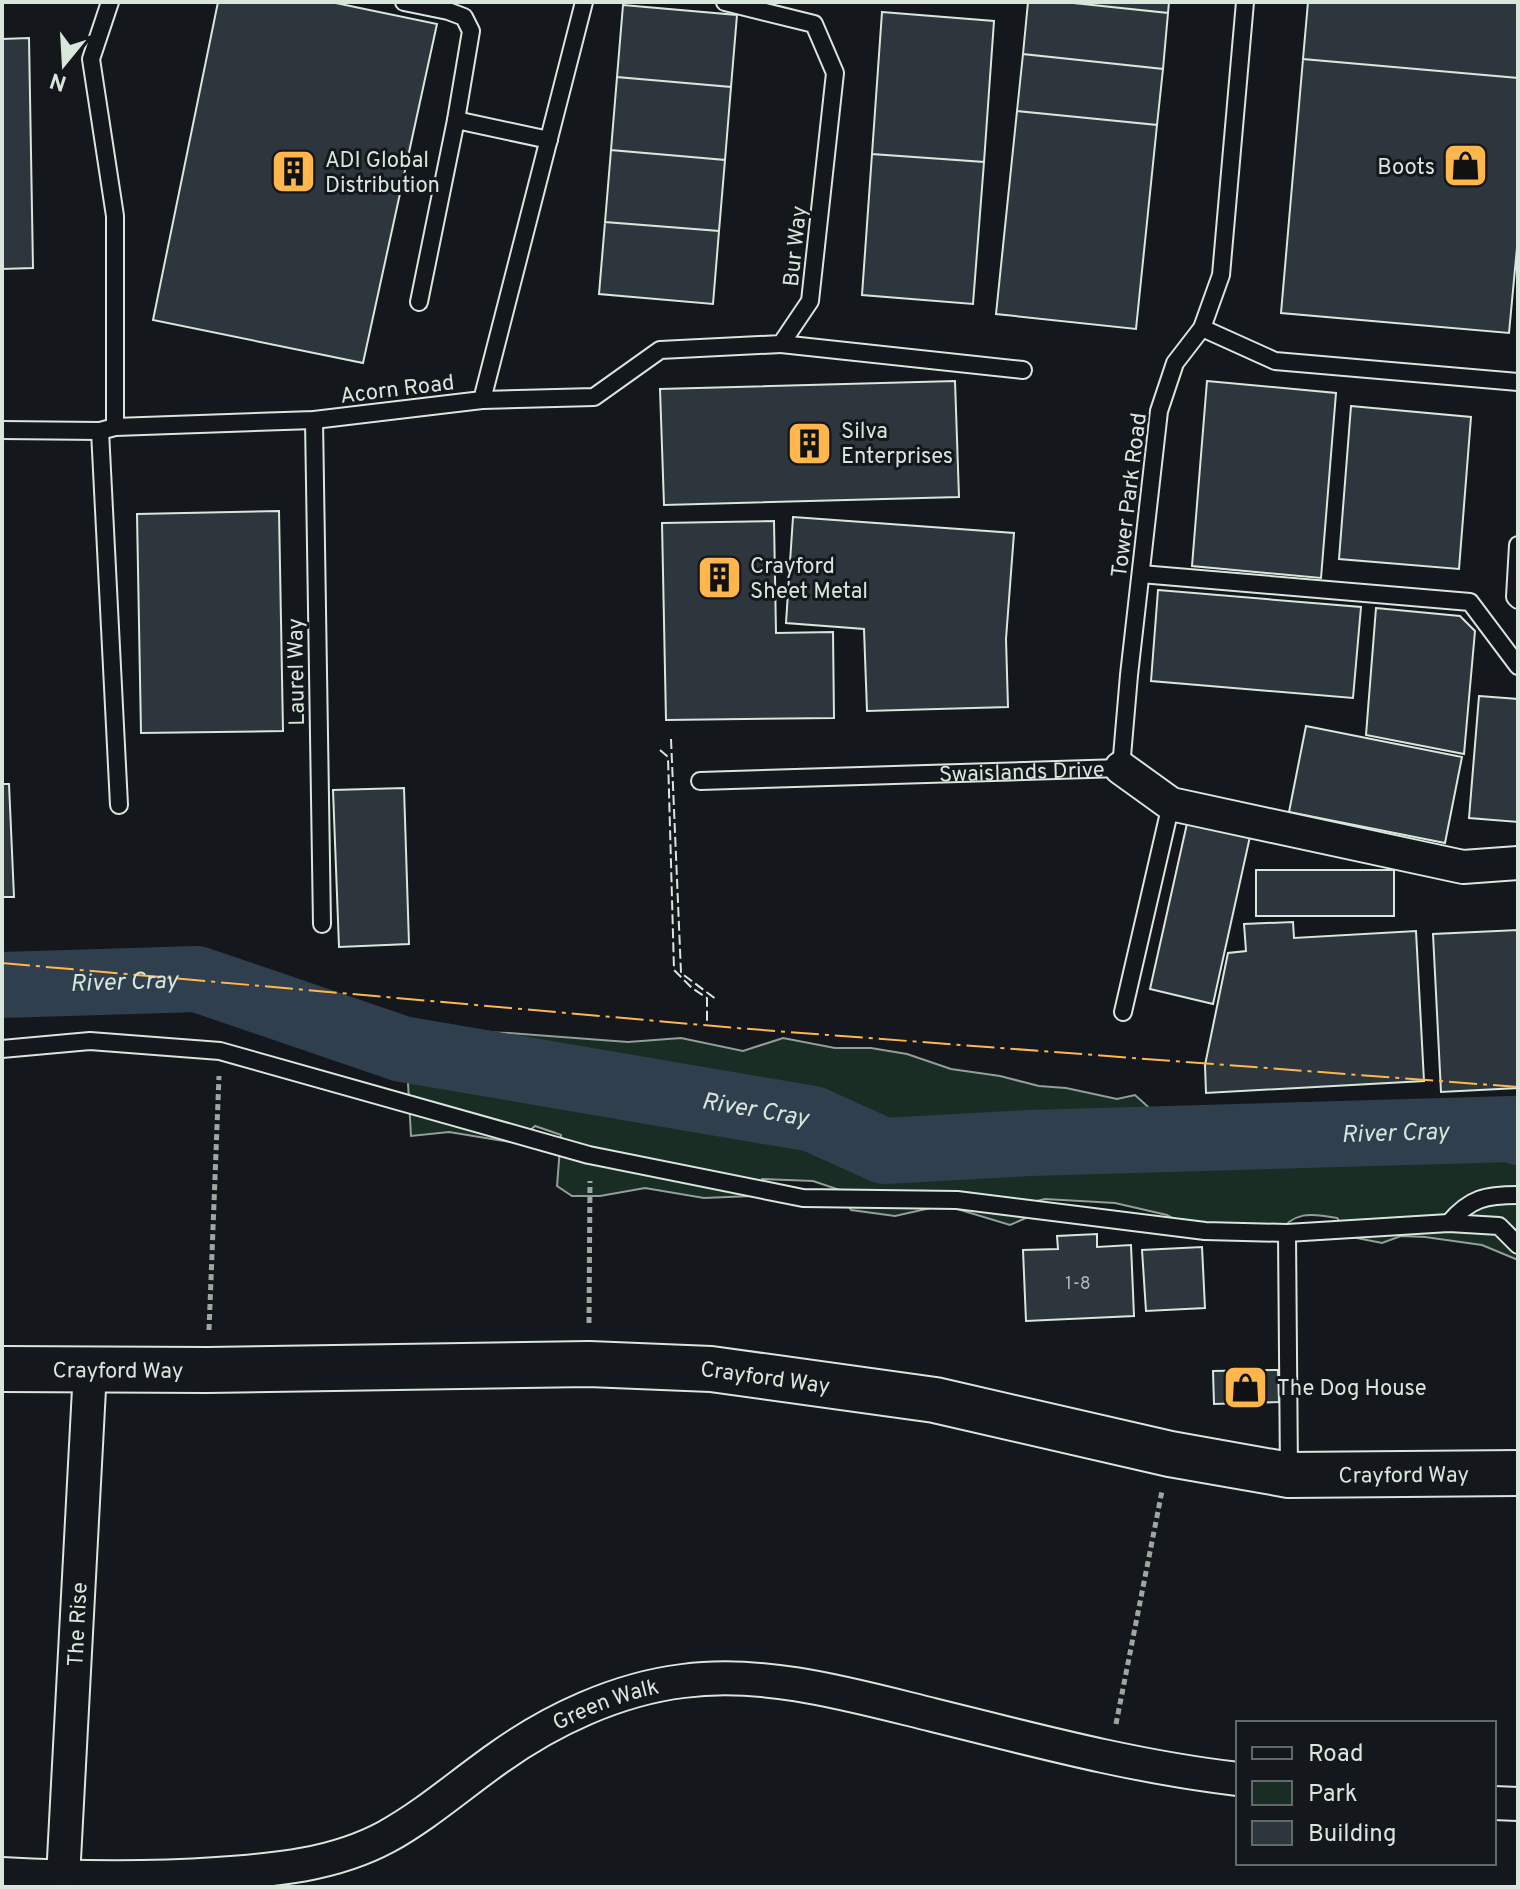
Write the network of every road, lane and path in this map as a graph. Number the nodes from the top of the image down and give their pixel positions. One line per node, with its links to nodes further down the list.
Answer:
1 (110, 2): 15 (lane)
2 (404, 2): 6 (lane)
3 (584, 2): 7 (lane, Acorn Road)
4 (725, 2): 10 (lane, Bur Way)
5 (1245, 2): 9 (lane, Tower Park Road)
6 (456, 120): 7 (lane); 8 (lane)
7 (549, 140): 13 (lane, Acorn Road)
8 (419, 302)
9 (1202, 328): 12 (lane); 18 (lane, Tower Park Road)
10 (781, 344): 11 (lane); 13 (lane)
11 (1023, 370)
12 (1518, 382)
13 (482, 400): 14 (lane, Acorn Road)
14 (314, 420): 15 (lane, Acorn Road); 26 (lane, Laurel Way)
15 (108, 429): 16 (lane, Acorn Road); 24 (lane)
16 (2, 430)
17 (1518, 545): 19 (lane)
18 (1141, 574): 20 (lane); 21 (lane, Tower Park Road)
19 (1518, 600)
20 (1518, 666)
21 (1121, 768): 22 (lane, Swaislands Drive); 23 (street, Swaislands Drive)
22 (700, 781)
23 (1171, 804): 25 (street, Swaislands Drive); 27 (lane)
24 (119, 805)
25 (1518, 863)
26 (322, 924)
27 (1123, 1012)
28 (2, 1049): 30 (lane)
29 (218, 1096): 38 (path)
30 (589, 1155): 33 (lane); 35 (path)
31 (1518, 1195): 32 (lane)
32 (1449, 1223): 33 (lane); 34 (lane)
33 (1287, 1233): 41 (lane)
34 (1518, 1245)
35 (589, 1364): 38 (main road, Crayford Way); 39 (main road, Crayford Way)
36 (2, 1369): 37 (main road, Crayford Way)
37 (90, 1370): 38 (main road, Crayford Way); 47 (street, The Rise)
38 (207, 1370)
39 (1170, 1454): 41 (main road, Crayford Way); 42 (path)
40 (1518, 1473): 41 (main road, Crayford Way)
41 (1289, 1475)
42 (1109, 1758): 43 (street, Green Walk); 47 (street, Green Walk)
43 (1236, 1779)
44 (1496, 1803): 45 (street)
45 (1518, 1804)
46 (2, 1874): 47 (street, Green Walk)
47 (63, 1878)

